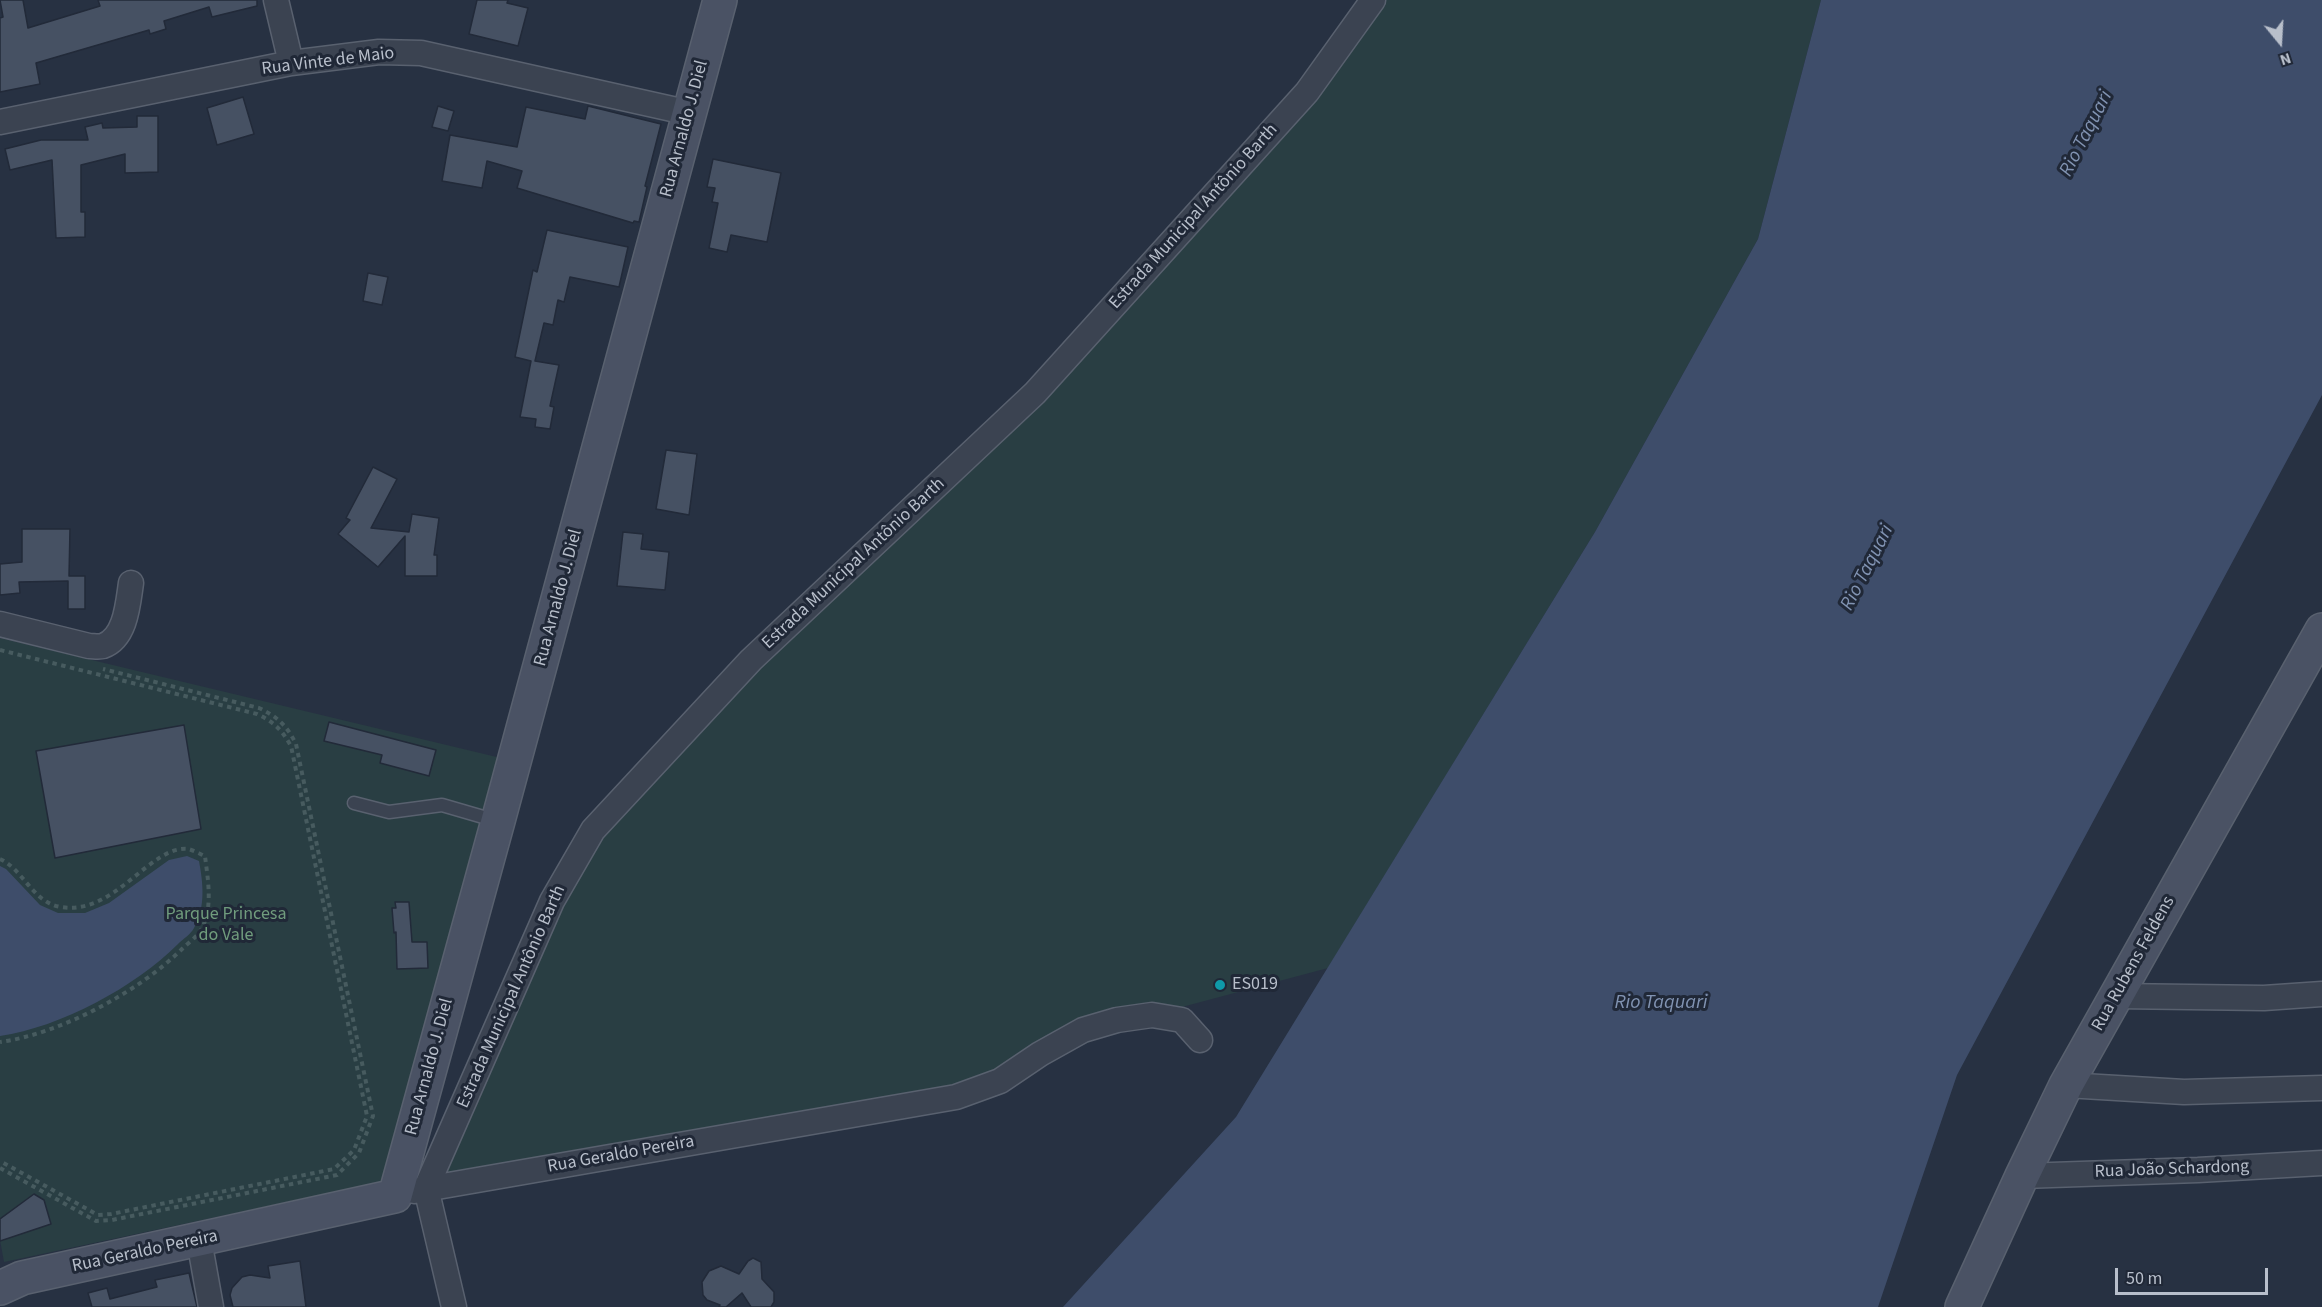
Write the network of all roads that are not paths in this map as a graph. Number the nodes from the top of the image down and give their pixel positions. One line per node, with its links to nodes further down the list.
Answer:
1 (276, 0): 4 (street)
2 (720, 0): 5 (street, Rua Arnaldo J. Diel)
3 (1373, 0): 19 (street, Estrada Municipal Antônio Barth)
4 (291, 63): 5 (street, Rua Vinte de Maio); 6 (street, Rua Vinte de Maio)
5 (690, 113): 11 (street, Rua Arnaldo J. Diel)
6 (0, 122)
7 (131, 583): 8 (street)
8 (0, 624)
9 (2322, 630): 13 (street, Rua Rubens Feldens)
10 (354, 803): 11 (lane)
11 (498, 821): 20 (street, Rua Arnaldo J. Diel)
12 (2322, 994): 13 (street)
13 (2116, 996): 15 (street, Rua Rubens Feldens)
14 (1200, 1040): 19 (street, Rua Geraldo Pereira)
15 (2066, 1085): 16 (street); 18 (street, Rua Rubens Feldens)
16 (2322, 1088)
17 (2322, 1163): 18 (street, Rua João Schardong)
18 (2022, 1176): 25 (street, Rua Rubens Feldens)
19 (426, 1188): 20 (street, Rua Geraldo Pereira); 24 (street)
20 (395, 1196): 21 (street, Rua Geraldo Pereira)
21 (199, 1240): 22 (street, Rua Geraldo Pereira); 23 (street)
22 (7, 1280)
23 (211, 1307)
24 (454, 1307)
25 (1962, 1307)

